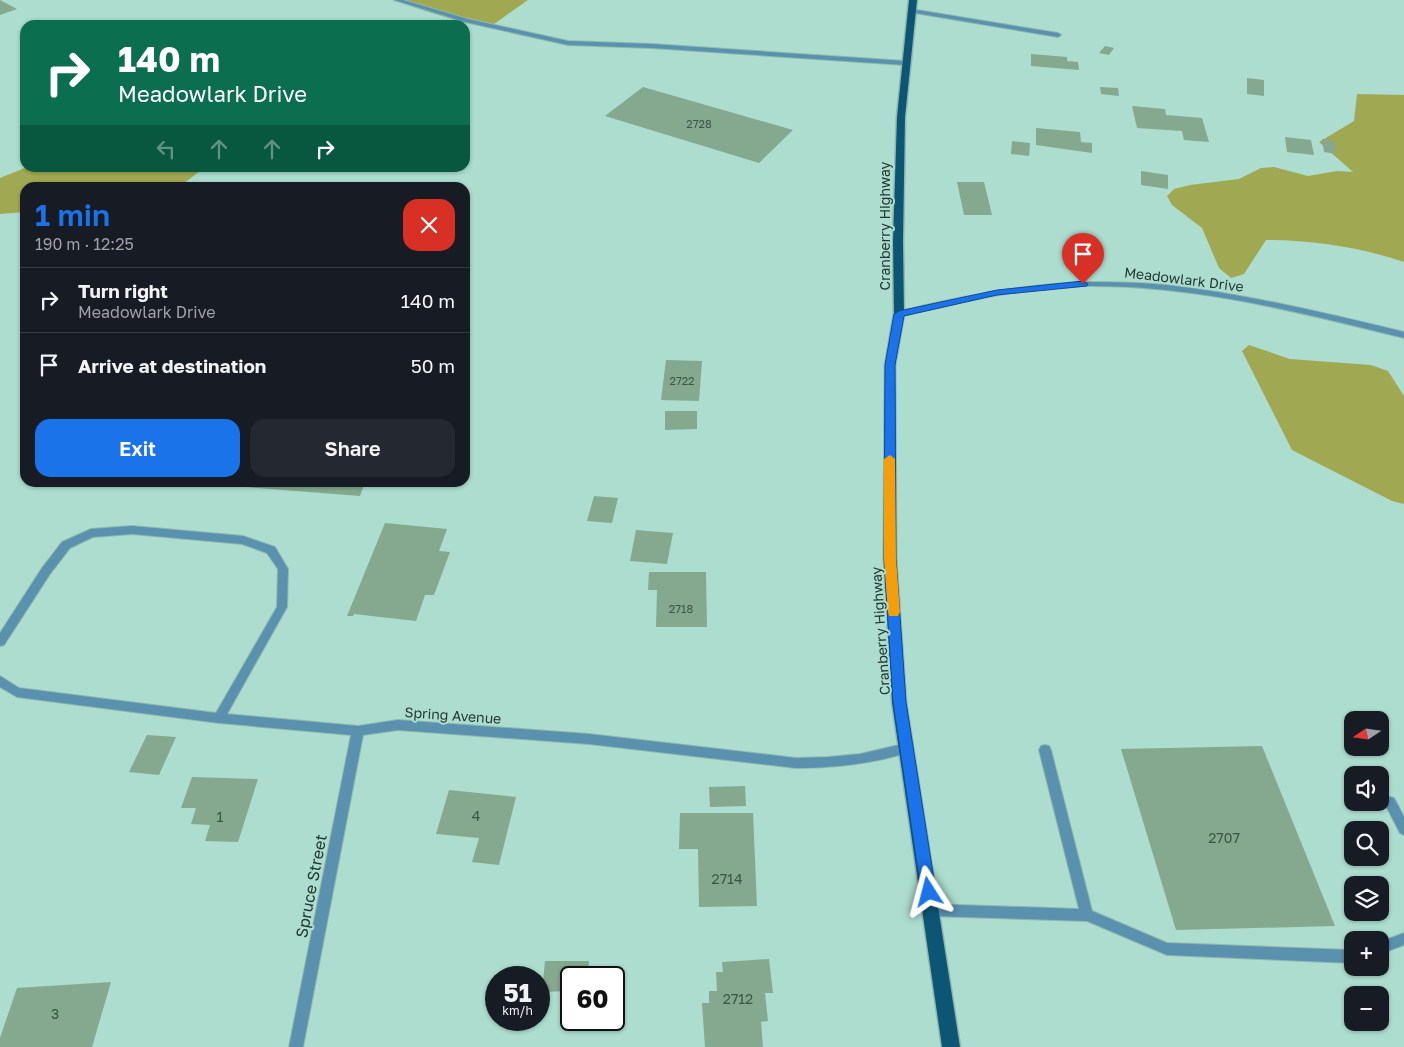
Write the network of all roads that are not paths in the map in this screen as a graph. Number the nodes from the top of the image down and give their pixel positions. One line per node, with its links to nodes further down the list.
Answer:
1 (397, 0): 3 (street)
2 (912, 6): 5 (street); 6 (main road, Cranberry Highway)
3 (464, 20)
4 (470, 22): 6 (street)
5 (1058, 34)
6 (905, 63): 7 (main road, Cranberry Highway)
7 (899, 314): 8 (street, Meadowlark Drive); 13 (main road, Cranberry Highway)
8 (1404, 335)
9 (0, 642): 11 (street)
10 (0, 681): 11 (street, Spring Avenue)
11 (219, 718): 12 (street, Spring Avenue)
12 (358, 730): 13 (street, Spring Avenue); 22 (street, Spruce Street)
13 (907, 748): 17 (main road, Cranberry Highway)
14 (1045, 750): 18 (street)
15 (1390, 802): 16 (street)
16 (1404, 829)
17 (931, 910): 18 (street); 23 (main road, Cranberry Highway)
18 (1087, 915): 21 (street)
19 (1404, 938): 20 (street)
20 (1389, 944)
21 (1344, 958)
22 (296, 1047)
23 (951, 1047)

